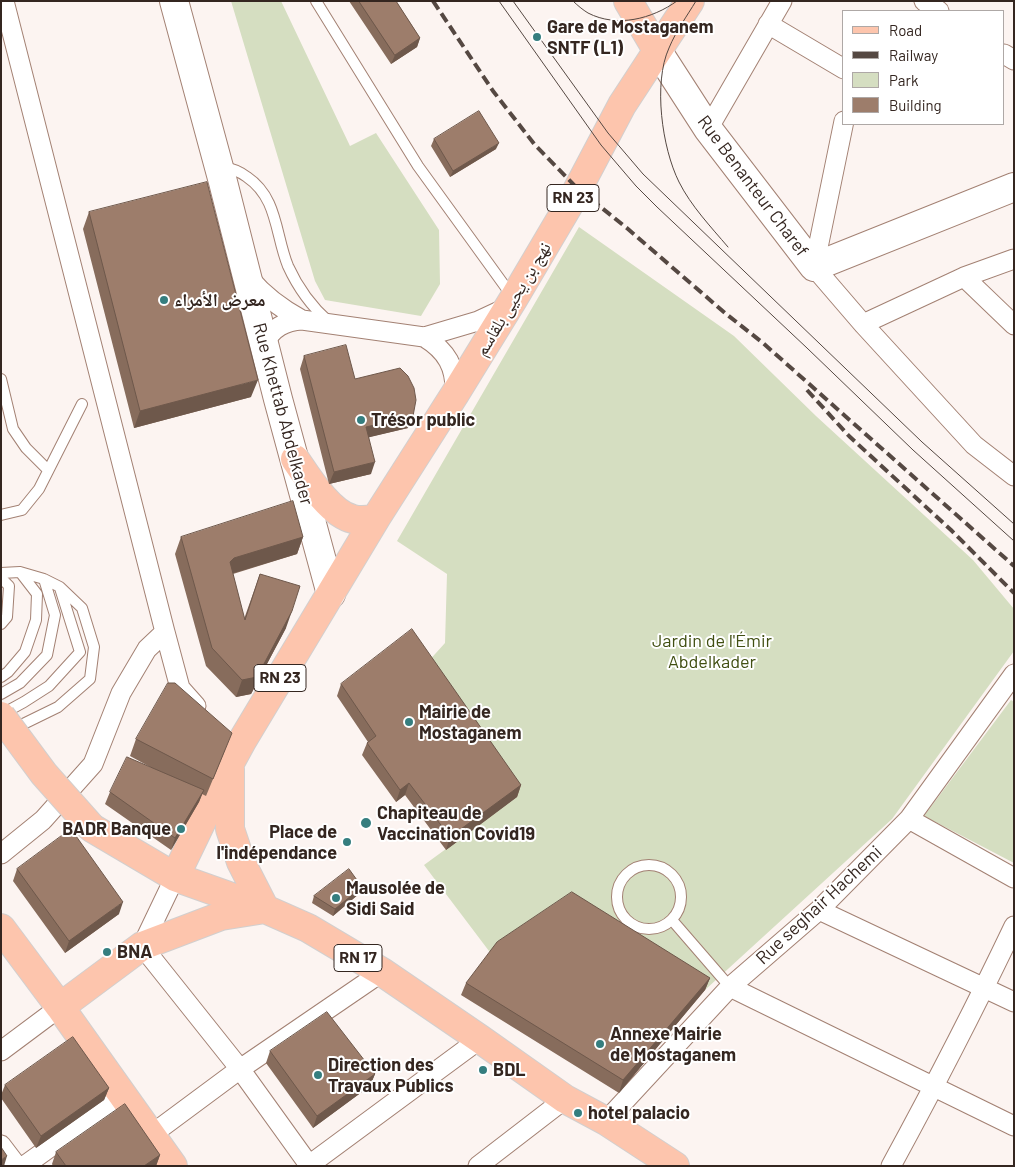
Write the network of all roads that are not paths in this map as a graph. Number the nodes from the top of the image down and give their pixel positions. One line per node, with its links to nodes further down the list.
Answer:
1 (4, 1): 42 (street)
2 (174, 1): 14 (main road, Rue Khettab Abdelkader)
3 (316, 1): 20 (lane)
4 (628, 1): 10 (main road)
5 (690, 1): 10 (main road, نهج بن يحيى بلقاسم / RN 23)
6 (782, 1): 9 (street)
7 (924, 2): 8 (street)
8 (937, 10)
9 (768, 24): 11 (street); 13 (street)
10 (658, 50): 13 (main road, Rue Benanteur Charef); 20 (main road, نهج بن يحيى بلقاسم / RN 23)
11 (842, 69)
12 (843, 125): 17 (street)
13 (708, 129): 17 (main road, Rue Benanteur Charef)
14 (219, 167): 18 (main road, Rue Khettab Abdelkader); 22 (lane)
15 (1014, 187): 17 (main road, Rue Benanteur Charef)
16 (1014, 259): 19 (street)
17 (814, 268): 23 (street)
18 (247, 275): 21 (street); 26 (main road, Rue Khettab Abdelkader)
19 (964, 277): 23 (street); 24 (street)
20 (511, 303): 25 (street); 28 (main road, نهج بن يحيى بلقاسم / RN 23)
21 (302, 320): 22 (street); 26 (street)
22 (332, 324): 25 (street)
23 (862, 324): 32 (street)
24 (1014, 325)
25 (424, 337): 28 (street)
26 (264, 343): 30 (main road, Rue Khettab Abdelkader)
27 (1, 379): 31 (lane)
28 (455, 394): 34 (main road, نهج بن يحيى بلقاسم / RN 23)
29 (82, 404): 31 (lane)
30 (295, 459): 34 (main road); 40 (main road, Rue Khettab Abdelkader)
31 (48, 470): 33 (lane)
32 (1014, 476)
33 (1, 515)
34 (376, 518): 40 (main road, نهج بن يحيى بلقاسم / RN 23)
35 (20, 572): 36 (lane); 38 (lane); 44 (lane)
36 (1, 573)
37 (1, 578): 41 (lane)
38 (44, 579): 39 (lane); 45 (lane)
39 (60, 586): 46 (lane); 47 (lane)
40 (331, 594): 48 (main road, RN 23)
41 (1, 624)
42 (164, 632): 48 (street); 50 (street)
43 (1013, 675): 49 (street, Rue seghair Hachemi)
44 (1, 677)
45 (1, 694)
46 (1, 716): 51 (main road, RN 17, bridge)
47 (1, 735)
48 (226, 740): 51 (main road, RN 23); 53 (main road)
49 (909, 819): 52 (street); 54 (street, Rue seghair Hachemi)
50 (1, 854)
51 (175, 878): 53 (main road, RN 17); 58 (street)
52 (1014, 878)
53 (265, 909): 58 (main road); 59 (main road, RN 17)
54 (819, 910): 60 (street, Rue seghair Hachemi); 61 (street)
55 (672, 920): 55 (lane); 60 (lane)
56 (1014, 926): 61 (street)
57 (1, 928): 63 (main road)
58 (142, 946): 63 (main road); 66 (street)
59 (382, 972): 64 (main road, RN 17); 66 (street)
60 (730, 987): 67 (street); 70 (street, Rue seghair Hachemi)
61 (985, 988): 62 (street); 67 (street)
62 (1014, 1002)
63 (60, 1007): 65 (street); 68 (main road)
64 (480, 1039): 69 (main road, RN 17); 74 (street)
65 (1, 1051)
66 (240, 1069): 72 (street); 74 (street)
67 (934, 1087): 71 (street); 81 (street)
68 (123, 1095): 72 (main road); 76 (street)
69 (565, 1099): 70 (main road, RN 17); 78 (street)
70 (606, 1121): 79 (main road); 80 (main road, RN 17)
71 (1014, 1126)
72 (151, 1135): 77 (main road)
73 (1, 1145): 75 (street)
74 (309, 1165)
75 (17, 1166)
76 (24, 1166)
77 (173, 1166)
78 (478, 1166)
79 (653, 1166)
80 (675, 1166)
81 (891, 1166)

